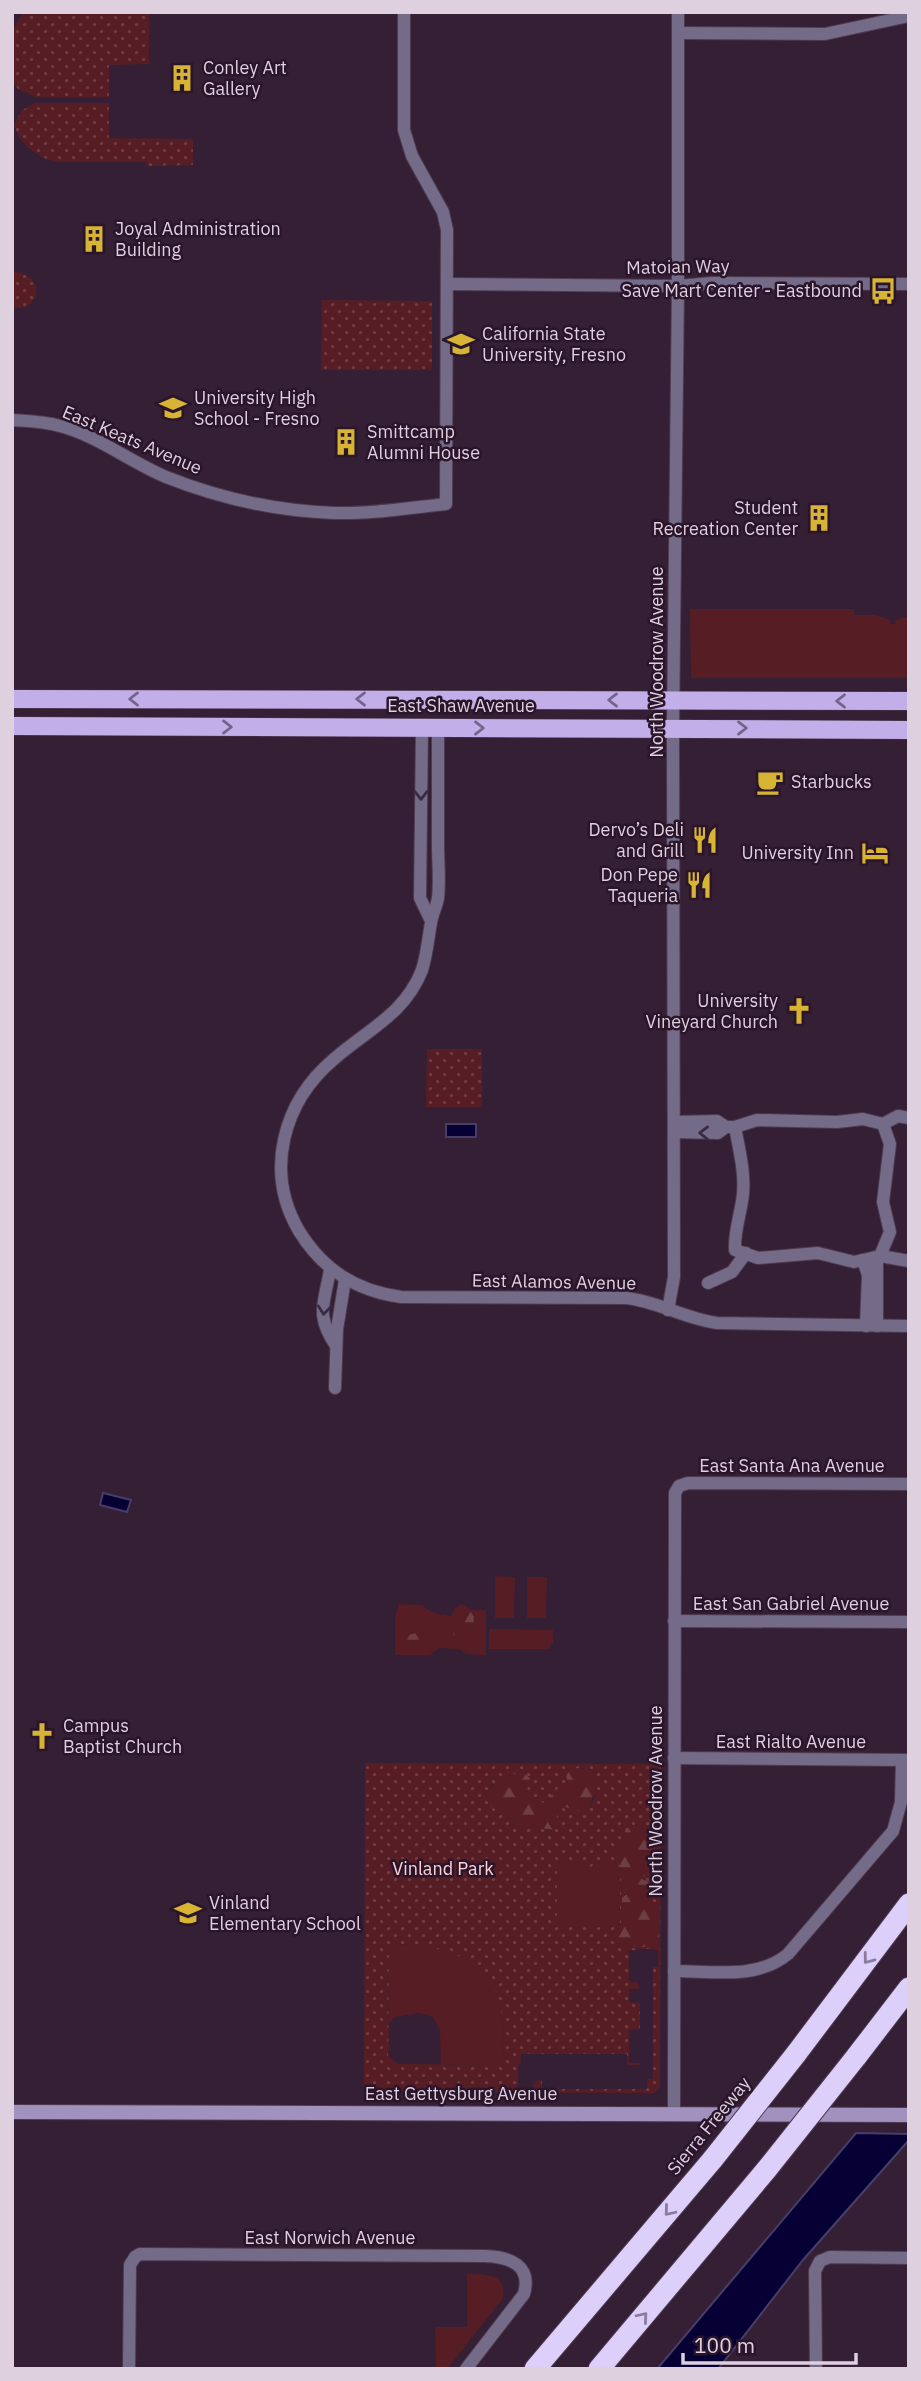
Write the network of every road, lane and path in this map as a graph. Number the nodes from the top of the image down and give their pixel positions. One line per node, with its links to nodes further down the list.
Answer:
1 (404, 12): 5 (street)
2 (678, 12): 4 (street, North Woodrow Avenue)
3 (909, 16): 4 (street)
4 (678, 33): 7 (street, North Woodrow Avenue)
5 (447, 284): 7 (street, Matoian Way); 8 (street, East Keats Avenue)
6 (909, 284): 7 (street, Matoian Way)
7 (678, 286): 10 (street, North Woodrow Avenue)
8 (12, 420)
9 (12, 699): 10 (main road, East Shaw Avenue, one-way to 9)
10 (674, 700): 11 (main road, East Shaw Avenue, one-way to 10); 14 (street, North Woodrow Avenue)
11 (909, 701)
12 (12, 726): 13 (main road, East Shaw Avenue, one-way to 13)
13 (430, 727): 14 (main road, East Shaw Avenue, one-way to 14); 24 (street, East Alamos Avenue)
14 (673, 728): 15 (main road, East Shaw Avenue, one-way to 15); 18 (street, North Woodrow Avenue)
15 (909, 730)
16 (909, 1118): 17 (street)
17 (883, 1125): 19 (street); 21 (street)
18 (674, 1127): 19 (street); 27 (street, North Woodrow Avenue)
19 (731, 1127): 20 (street)
20 (746, 1254): 22 (street); 26 (street)
21 (878, 1256): 22 (street); 23 (street); 28 (street)
22 (863, 1260): 28 (street)
23 (909, 1261)
24 (330, 1270): 25 (street, East Alamos Avenue); 30 (street, one-way to 30)
25 (345, 1280): 27 (street, East Alamos Avenue); 30 (street)
26 (708, 1283)
27 (668, 1310): 28 (street, East Alamos Avenue)
28 (872, 1325): 29 (street, East Alamos Avenue)
29 (909, 1326)
30 (337, 1346): 31 (street)
31 (335, 1388)
32 (909, 1484): 33 (street, East Santa Ana Avenue)
33 (677, 1488): 34 (street, North Woodrow Avenue)
34 (674, 1621): 35 (street, East San Gabriel Avenue); 36 (street, North Woodrow Avenue)
35 (909, 1622)
36 (674, 1758): 37 (street, East Rialto Avenue); 39 (street, North Woodrow Avenue)
37 (905, 1760): 39 (street)
38 (909, 1904): 47 (highway, Sierra Freeway, one-way to 47, bridge)
39 (674, 1971): 42 (street, North Woodrow Avenue)
40 (909, 1988): 48 (highway, one-way to 40, bridge)
41 (12, 2112): 42 (street, East Gettysburg Avenue)
42 (674, 2114): 43 (street, East Gettysburg Avenue)
43 (909, 2115)
44 (909, 2258): 49 (street)
45 (129, 2369): 46 (street, East Norwich Avenue)
46 (466, 2369)
47 (535, 2369)
48 (599, 2369)
49 (816, 2369)

